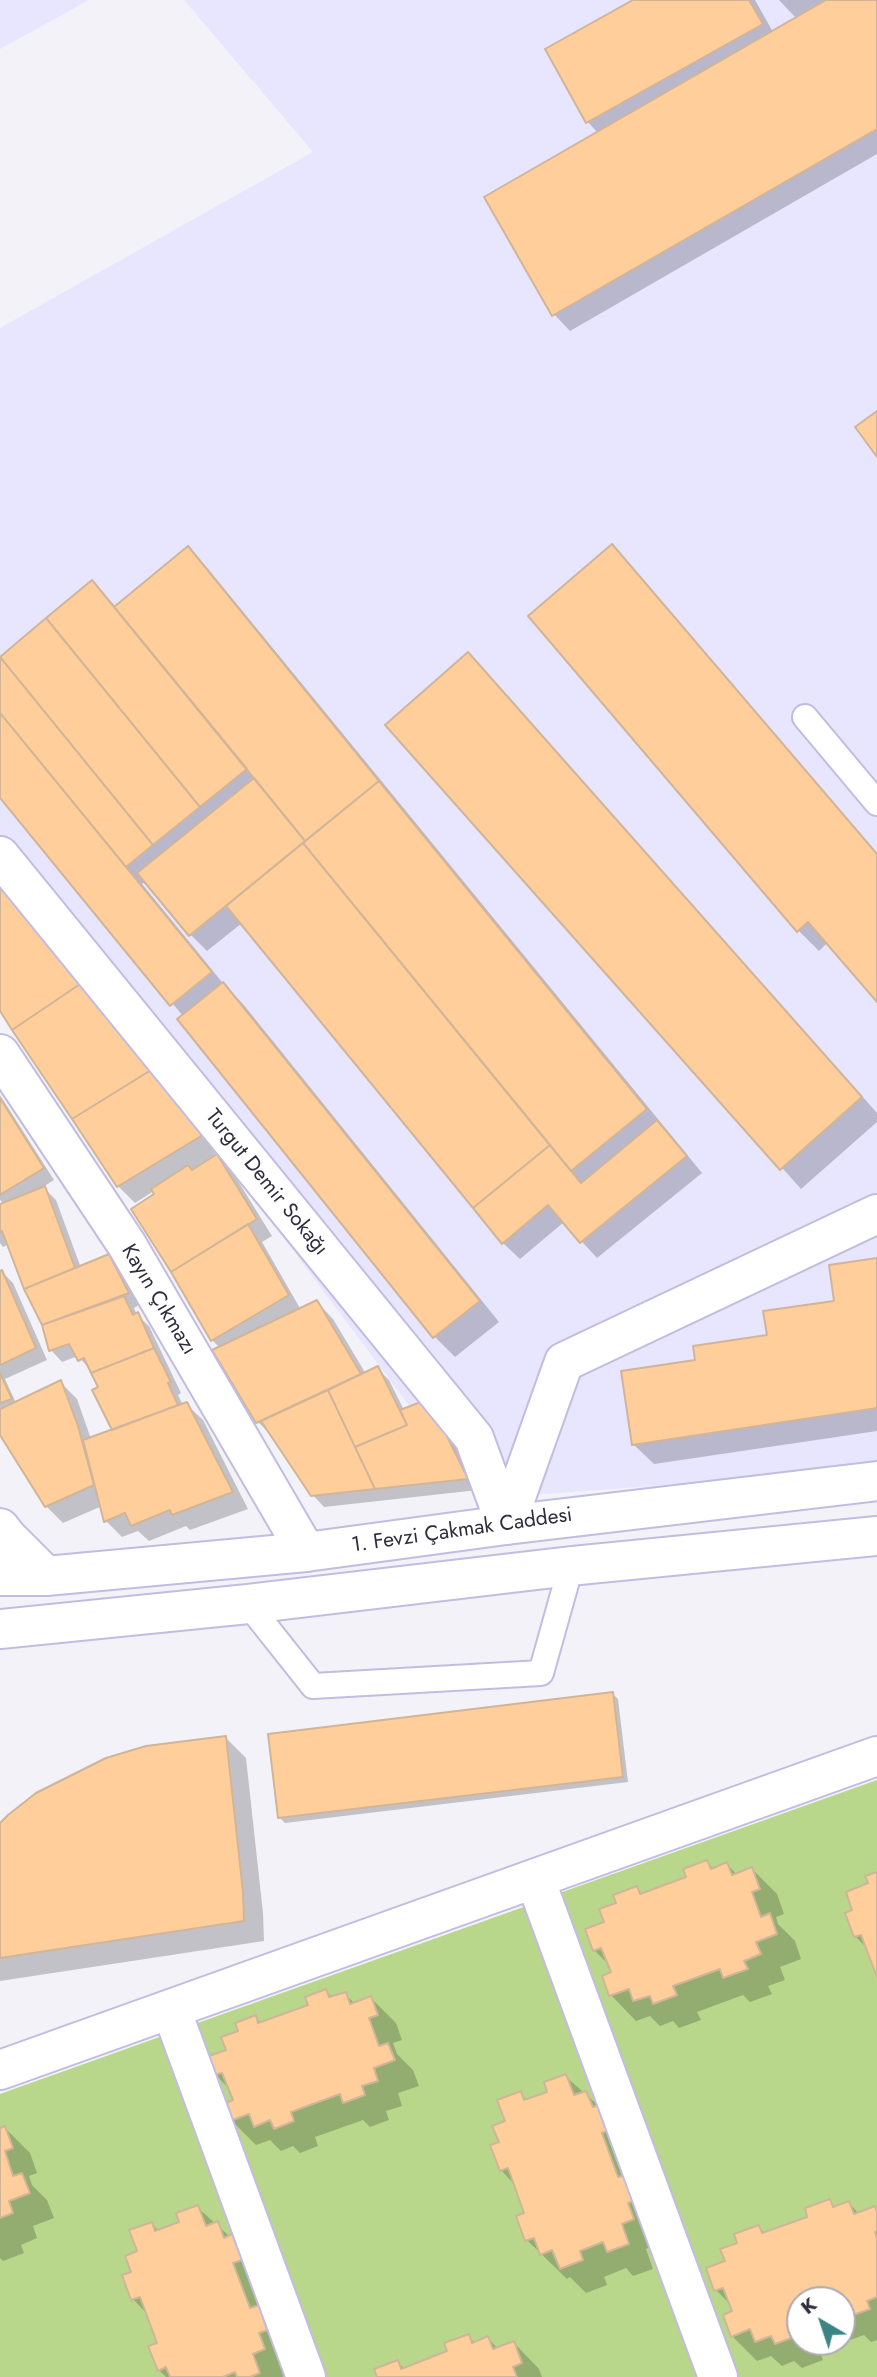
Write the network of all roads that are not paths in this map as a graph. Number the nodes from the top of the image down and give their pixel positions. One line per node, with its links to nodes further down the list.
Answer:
1 (806, 717): 2 (lane)
2 (877, 803)
3 (0, 856): 7 (street, Turgut Demir Sokağı)
4 (0, 1054): 10 (street, Kayın Çıkmazı)
5 (877, 1214): 7 (street)
6 (877, 1481): 7 (street, 1. Fevzi Çakmak Caddesi)
7 (506, 1525): 10 (street, 1. Fevzi Çakmak Caddesi)
8 (0, 1528): 13 (street)
9 (877, 1536): 11 (street)
10 (306, 1552): 13 (street, 1. Fevzi Çakmak Caddesi)
11 (571, 1566): 14 (street); 14 (lane)
12 (0, 1576): 13 (street, 1. Fevzi Çakmak Caddesi)
13 (46, 1576)
14 (248, 1604): 15 (street)
15 (0, 1629)
16 (877, 1756): 17 (street)
17 (535, 1879): 18 (street); 21 (street)
18 (171, 2009): 19 (street); 20 (street)
19 (0, 2070)
20 (306, 2377)
21 (718, 2377)

